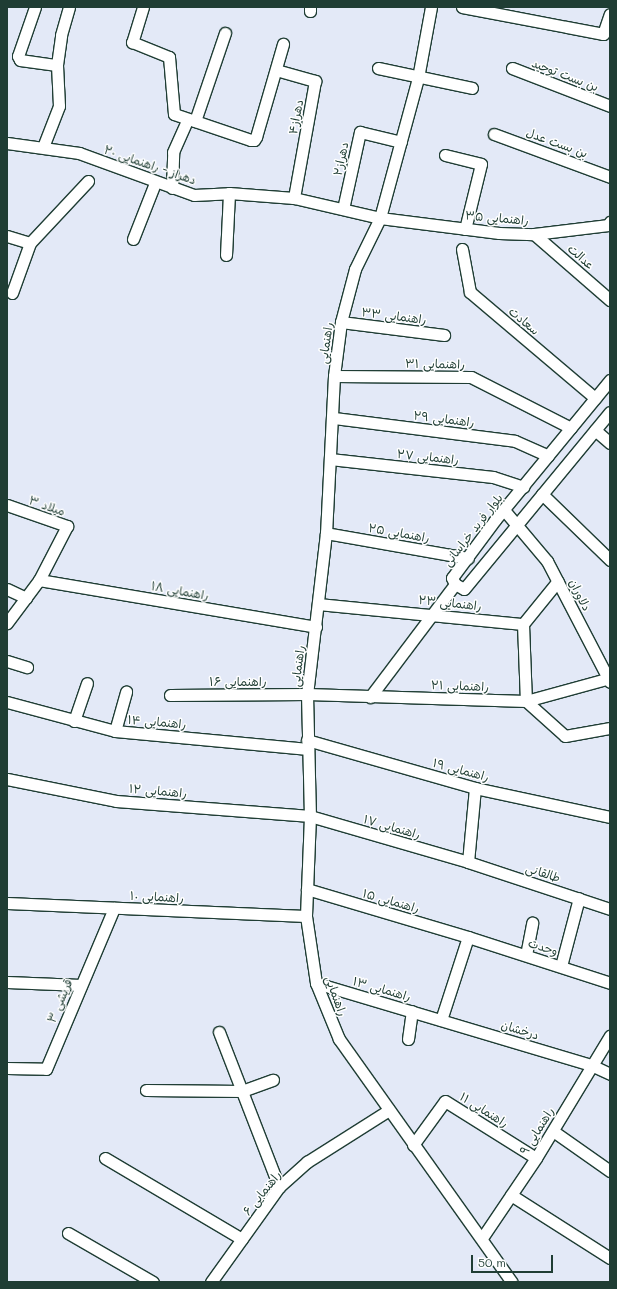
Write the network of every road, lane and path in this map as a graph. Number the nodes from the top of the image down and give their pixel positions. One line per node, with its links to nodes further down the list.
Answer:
1 (35, 7): 9 (street)
2 (69, 7): 9 (street)
3 (143, 7): 16 (street)
4 (431, 7): 13 (street, راهنمایی)
5 (462, 7): 6 (street)
6 (610, 14)
7 (225, 33): 16 (street)
8 (283, 44): 12 (street)
9 (57, 65): 20 (street)
10 (378, 68): 13 (street)
11 (512, 68): 15 (street, بن بست توحید)
12 (276, 70): 16 (street); 27 (street, دهراز۴)
13 (418, 78): 14 (street); 18 (street, راهنمایی)
14 (472, 88)
15 (610, 106)
16 (192, 120): 25 (street)
17 (494, 134): 22 (street, بن بست عدل)
18 (401, 142): 28 (street, دهراز۲); 29 (street, راهنمایی)
19 (7, 143): 20 (street, دهراز - راهنمایی ۲۰)
20 (43, 147): 24 (street, دهراز - راهنمایی ۲۰)
21 (445, 155): 31 (street)
22 (610, 177)
23 (88, 181): 35 (street)
24 (155, 183): 25 (street, دهراز - راهنمایی ۲۰); 34 (street)
25 (172, 188): 26 (street, دهراز - راهنمایی ۲۰)
26 (229, 193): 27 (street, دهراز - راهنمایی ۲۰); 37 (street)
27 (294, 198): 28 (street, دهراز - راهنمایی ۲۰)
28 (344, 209): 29 (street, دهراز - راهنمایی ۲۰)
29 (380, 218): 31 (street, راهنمایی ۳۵); 40 (street, راهنمایی)
30 (610, 222): 32 (street, راهنمایی ۳۵)
31 (465, 229): 32 (street, راهنمایی ۳۵)
32 (534, 234): 39 (street, عدالت)
33 (7, 236): 35 (street)
34 (133, 239)
35 (30, 243): 38 (street)
36 (462, 248): 44 (street, سعادت)
37 (226, 255)
38 (12, 293)
39 (610, 300)
40 (341, 322): 41 (street, راهنمایی ۳۳); 42 (street, راهنمایی)
41 (444, 335)
42 (334, 376): 46 (street, راهنمایی); 47 (street, راهنمایی ۳۱)
43 (610, 380): 44 (street, بلوار فرید خراسانی)
44 (595, 398): 47 (street, بلوار فرید خراسانی)
45 (610, 412): 48 (street, بلوار فرید خراسانی)
46 (334, 418): 50 (street, راهنمایی ۲۹); 51 (street, راهنمایی)
47 (571, 428): 50 (street, بلوار فرید خراسانی)
48 (595, 430): 49 (street); 53 (street, بلوار فرید خراسانی)
49 (610, 444)
50 (548, 456): 52 (street, بلوار فرید خراسانی)
51 (330, 459): 52 (street, راهنمایی ۲۷); 57 (street, راهنمایی)
52 (523, 487): 55 (street, بلوار فرید خراسانی)
53 (542, 494): 56 (street, بلوار فرید خراسانی); 59 (street)
54 (7, 505): 60 (street, میلاد ۳)
55 (504, 510): 56 (street, دلاوران); 58 (street, بلوار فرید خراسانی)
56 (518, 524): 61 (street, دلاوران); 62 (street, بلوار فرید خراسانی)
57 (326, 533): 58 (street, راهنمایی ۲۵); 65 (street, راهنمایی)
58 (468, 558): 62 (street, بلوار فرید خراسانی)
59 (610, 560)
60 (39, 580): 64 (street); 69 (street, راهنمایی ۱۸)
61 (558, 581): 68 (street); 72 (street, دلاوران)
62 (455, 584): 66 (street)
63 (7, 589): 64 (street)
64 (26, 598): 67 (street)
65 (318, 604): 66 (street, راهنمایی ۲۳); 69 (street, راهنمایی)
66 (433, 614): 68 (street, راهنمایی ۲۳); 77 (street)
67 (7, 623)
68 (523, 624): 78 (street)
69 (316, 627): 75 (street, راهنمایی)
70 (7, 661): 71 (street)
71 (27, 667)
72 (609, 680): 78 (street, راهنمایی ۲۱)
73 (87, 683): 80 (street)
74 (126, 692): 82 (street)
75 (307, 694): 76 (street, راهنمایی ۱۶); 77 (street, راهنمایی ۲۱); 83 (street, راهنمایی)
76 (170, 695)
77 (370, 697): 78 (street, راهنمایی ۲۱)
78 (526, 701): 81 (street)
79 (7, 702): 80 (street, راهنمایی ۱۴)
80 (74, 721): 82 (street, راهنمایی ۱۴)
81 (610, 728)
82 (115, 731): 83 (street, راهنمایی ۱۴)
83 (307, 744): 85 (street, راهنمایی ۱۹); 86 (street, راهنمایی)
84 (7, 779): 86 (street, راهنمایی ۱۲)
85 (475, 788): 87 (street, راهنمایی ۱۹); 88 (street)
86 (310, 816): 88 (street, راهنمایی ۱۷); 89 (street, راهنمایی)
87 (610, 816)
88 (468, 862): 90 (street, طالقانی)
89 (307, 889): 94 (street, راهنمایی); 96 (street, راهنمایی ۱۵)
90 (579, 898): 93 (street, طالقانی); 98 (street)
91 (7, 902): 92 (street, راهنمایی ۱۰)
92 (114, 908): 94 (street, راهنمایی ۱۰); 102 (street, قریشی ۳)
93 (610, 909)
94 (306, 916): 100 (street, راهنمایی)
95 (532, 923): 97 (street)
96 (468, 937): 97 (street, وحدت); 104 (street)
97 (526, 955): 98 (street, وحدت)
98 (561, 966): 101 (street, وحدت)
99 (7, 982): 102 (street)
100 (316, 983): 103 (street, راهنمایی ۱۳); 114 (street, راهنمایی)
101 (610, 983)
102 (81, 985): 109 (street, قریشی ۳)
103 (412, 1011): 104 (street, راهنمایی ۱۳); 107 (street)
104 (441, 1020): 108 (street, درخشان)
105 (219, 1032): 113 (street)
106 (610, 1036): 108 (street, راهنمایی ۹)
107 (408, 1038)
108 (591, 1065): 110 (street, درخشان); 115 (street, راهنمایی ۹)
109 (7, 1068)
110 (610, 1074)
111 (273, 1080): 113 (street)
112 (146, 1090): 113 (street)
113 (242, 1091): 120 (street)
114 (388, 1110): 116 (street, راهنمایی); 120 (street, راهنمایی ۶)
115 (553, 1131): 118 (street, راهنمایی ۹); 119 (street)
116 (413, 1145): 118 (street, راهنمایی ۱۱); 123 (street, راهنمایی)
117 (105, 1158): 124 (street)
118 (536, 1158): 121 (street, راهنمایی ۹)
119 (610, 1171)
120 (279, 1188): 124 (street, راهنمایی ۶)
121 (511, 1195): 123 (street, راهنمایی ۹); 125 (street)
122 (68, 1233): 126 (street)
123 (482, 1238): 128 (street, راهنمایی)
124 (242, 1239): 127 (street, راهنمایی ۶)
125 (610, 1258)
126 (153, 1282)
127 (211, 1282)
128 (512, 1282)

